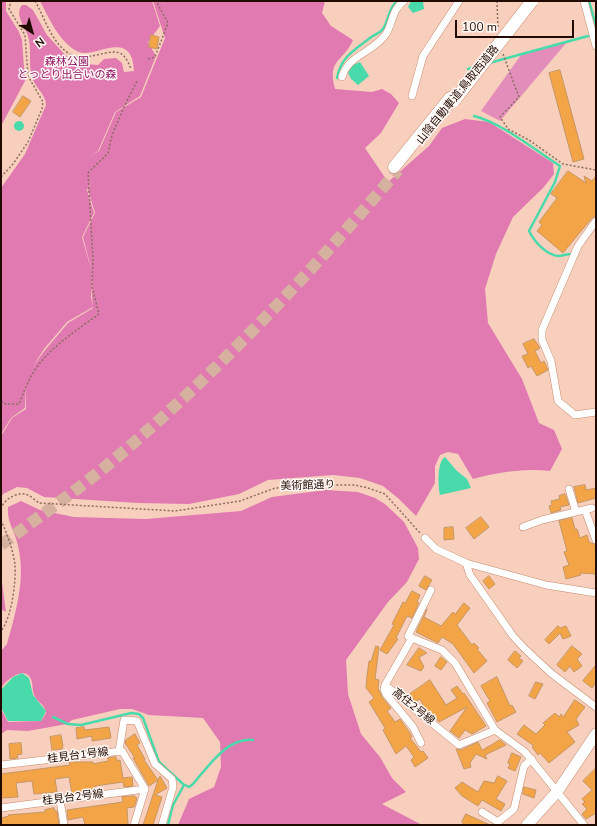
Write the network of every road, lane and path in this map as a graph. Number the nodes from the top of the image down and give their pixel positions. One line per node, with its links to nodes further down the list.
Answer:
1 (11, 1): 21 (path)
2 (35, 1): 14 (path)
3 (156, 1): 13 (path)
4 (404, 1): 15 (street)
5 (459, 1): 17 (street)
6 (497, 1): 10 (path)
7 (525, 1): 18 (highway, 山陰自動車道;鳥取西道路)
8 (532, 1): 18 (highway, 山陰自動車道;鳥取西道路, bridge)
9 (584, 1): 11 (street)
10 (498, 32)
11 (596, 46)
12 (500, 48): 20 (path)
13 (148, 59)
14 (131, 69)
15 (342, 77)
16 (137, 81): 23 (path)
17 (412, 96)
18 (452, 99): 19 (highway, 山陰自動車道;鳥取西道路)
19 (396, 169)
20 (596, 170)
21 (1, 177)
22 (596, 221): 24 (street)
23 (1, 401)
24 (596, 412)
25 (569, 489): 27 (street)
26 (1, 509): 30 (path, 美術館通り)
27 (576, 512): 29 (street); 31 (street)
28 (1, 520): 35 (path)
29 (523, 527)
30 (425, 538): 32 (street)
31 (596, 540)
32 (466, 563): 34 (street); 38 (street)
33 (432, 590): 36 (street, 高住2号線)
34 (596, 593)
35 (1, 631)
36 (412, 638): 37 (street, 高住2号線); 39 (street)
37 (385, 685): 39 (street, 高住2号線); 41 (street)
38 (596, 707)
39 (495, 730): 43 (street)
40 (596, 734): 46 (main road)
41 (421, 743)
42 (119, 751): 44 (street, 桂見台1号線); 45 (street, 桂見台1号線); 52 (street)
43 (532, 759): 46 (street); 49 (street)
44 (1, 765)
45 (145, 790): 47 (street, 桂見台2号線); 51 (street)
46 (557, 792): 53 (main road); 54 (street)
47 (60, 800): 48 (street, 桂見台2号線); 50 (street)
48 (1, 808)
49 (482, 812)
50 (64, 825)
51 (134, 825)
52 (162, 825)
53 (528, 825)
54 (584, 825)

